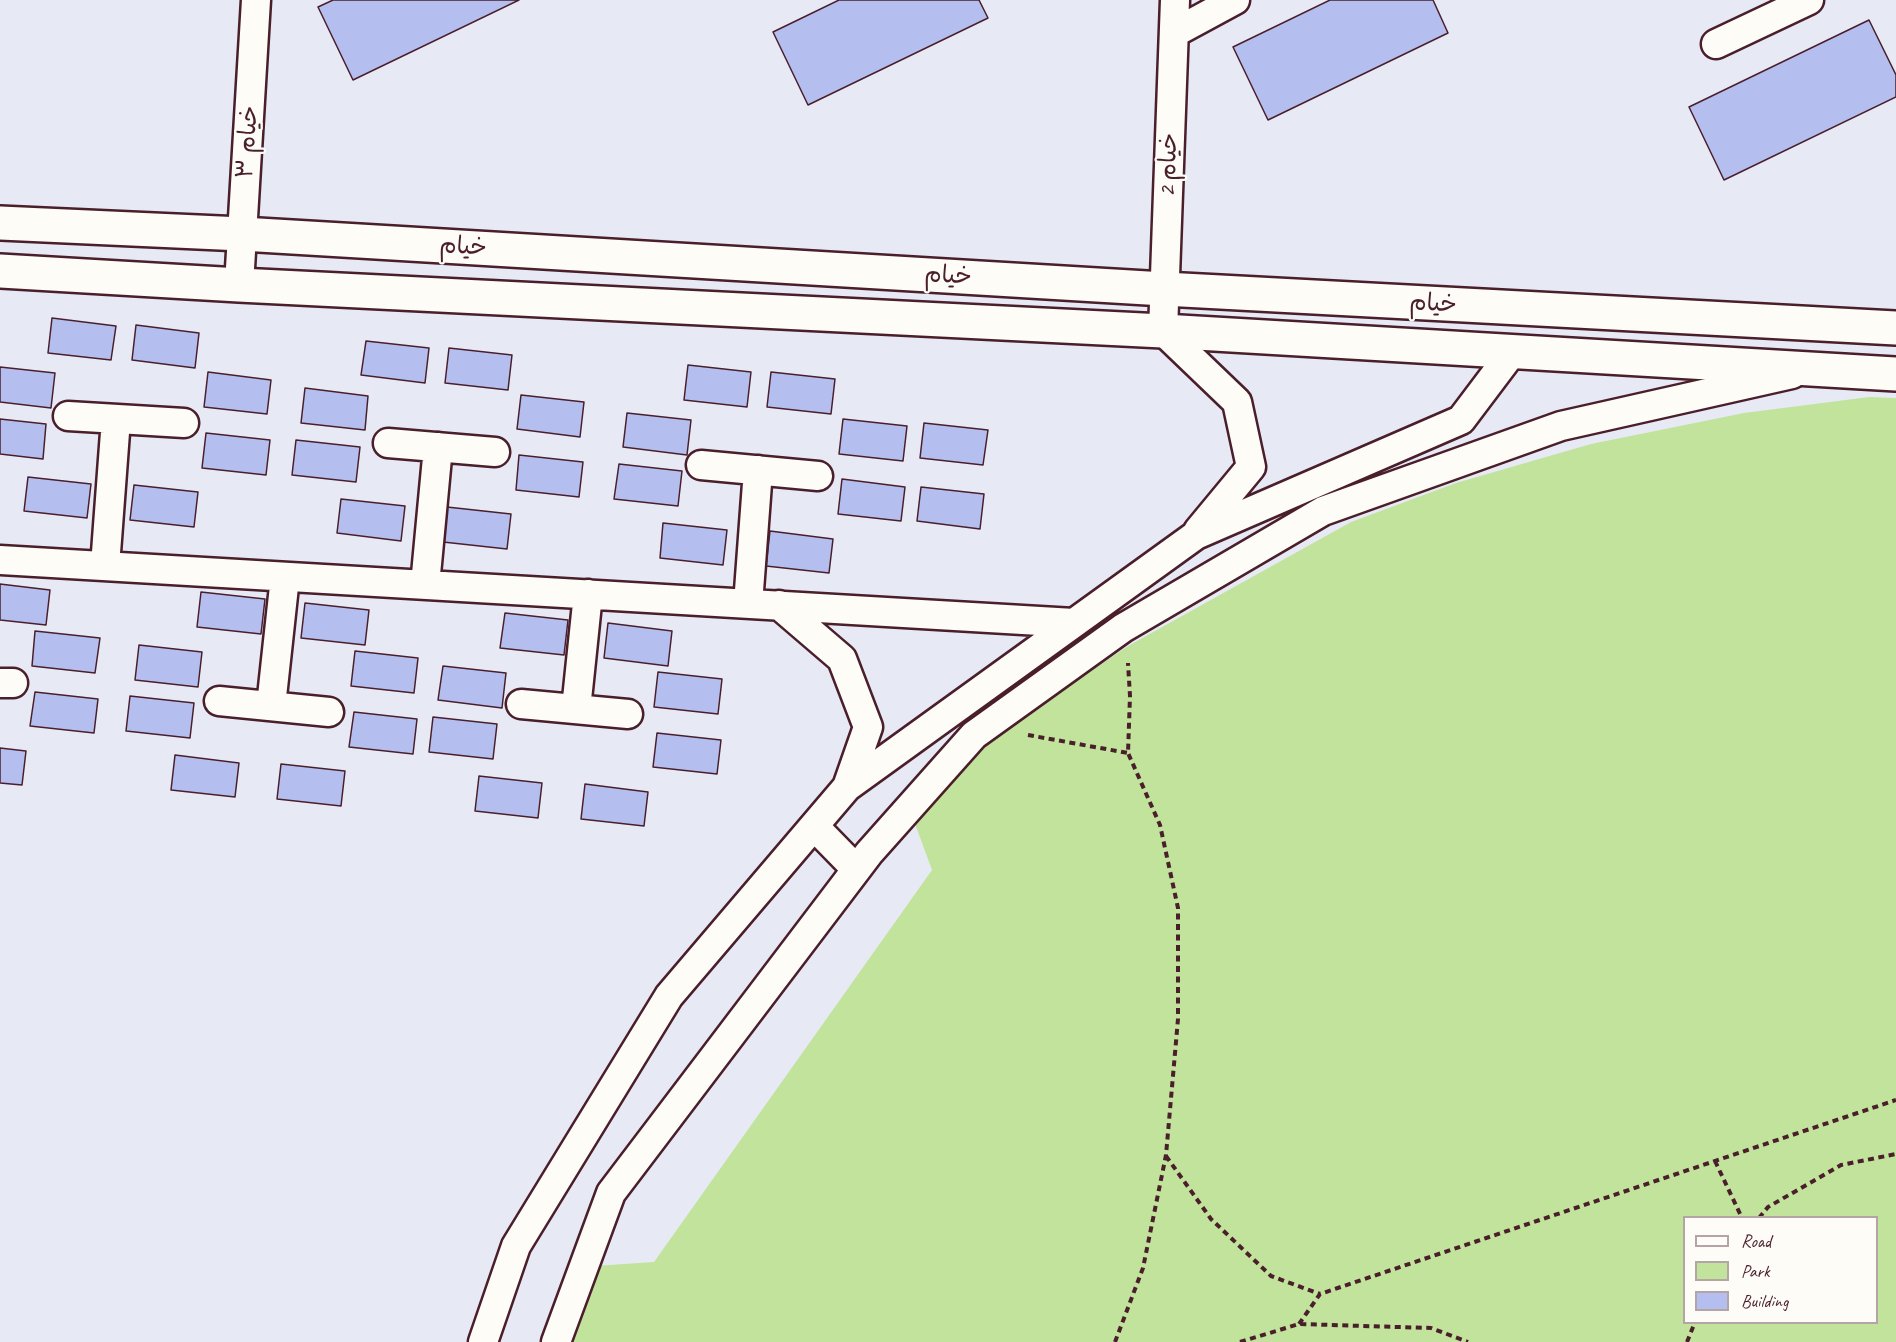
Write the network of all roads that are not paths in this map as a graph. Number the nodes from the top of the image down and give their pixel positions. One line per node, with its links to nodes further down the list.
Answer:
1 (256, 0): 8 (street, خیام ۳)
2 (1175, 0): 5 (street, خیام 2)
3 (1235, 0): 5 (street)
4 (1809, 0): 6 (street)
5 (1174, 33): 11 (street, خیام 2)
6 (1716, 44)
7 (0, 224): 8 (street, خیام)
8 (242, 234): 10 (street, خیام ۳); 11 (street, خیام)
9 (0, 270): 10 (street, خیام)
10 (239, 285): 13 (street, خیام)
11 (1164, 289): 12 (street, خیام); 13 (street, خیام 2)
12 (1896, 328)
13 (1163, 331): 14 (street, خیام); 26 (street)
14 (1513, 351): 15 (street, خیام); 26 (street)
15 (1814, 369): 16 (street, خیام); 43 (street)
16 (1896, 374)
17 (68, 416): 18 (street)
18 (116, 419): 19 (street); 28 (street)
19 (184, 423)
20 (388, 443): 21 (street)
21 (438, 447): 22 (street); 30 (street)
22 (495, 452)
23 (701, 465): 24 (street)
24 (758, 470): 25 (street); 32 (street)
25 (818, 476)
26 (1196, 534): 34 (street)
27 (0, 561): 28 (street)
28 (105, 566): 29 (street)
29 (285, 577): 30 (street); 37 (street)
30 (425, 585): 31 (street)
31 (588, 594): 32 (street); 38 (street)
32 (748, 604): 33 (street)
33 (779, 605): 34 (street); 41 (street)
34 (1074, 623): 41 (street)
35 (219, 701): 37 (street)
36 (521, 704): 38 (street)
37 (271, 706): 39 (street)
38 (576, 709): 40 (street)
39 (329, 712)
40 (628, 714)
41 (847, 788): 42 (street)
42 (814, 826): 43 (street); 44 (street)
43 (856, 869): 45 (street)
44 (483, 1342)
45 (556, 1342)

